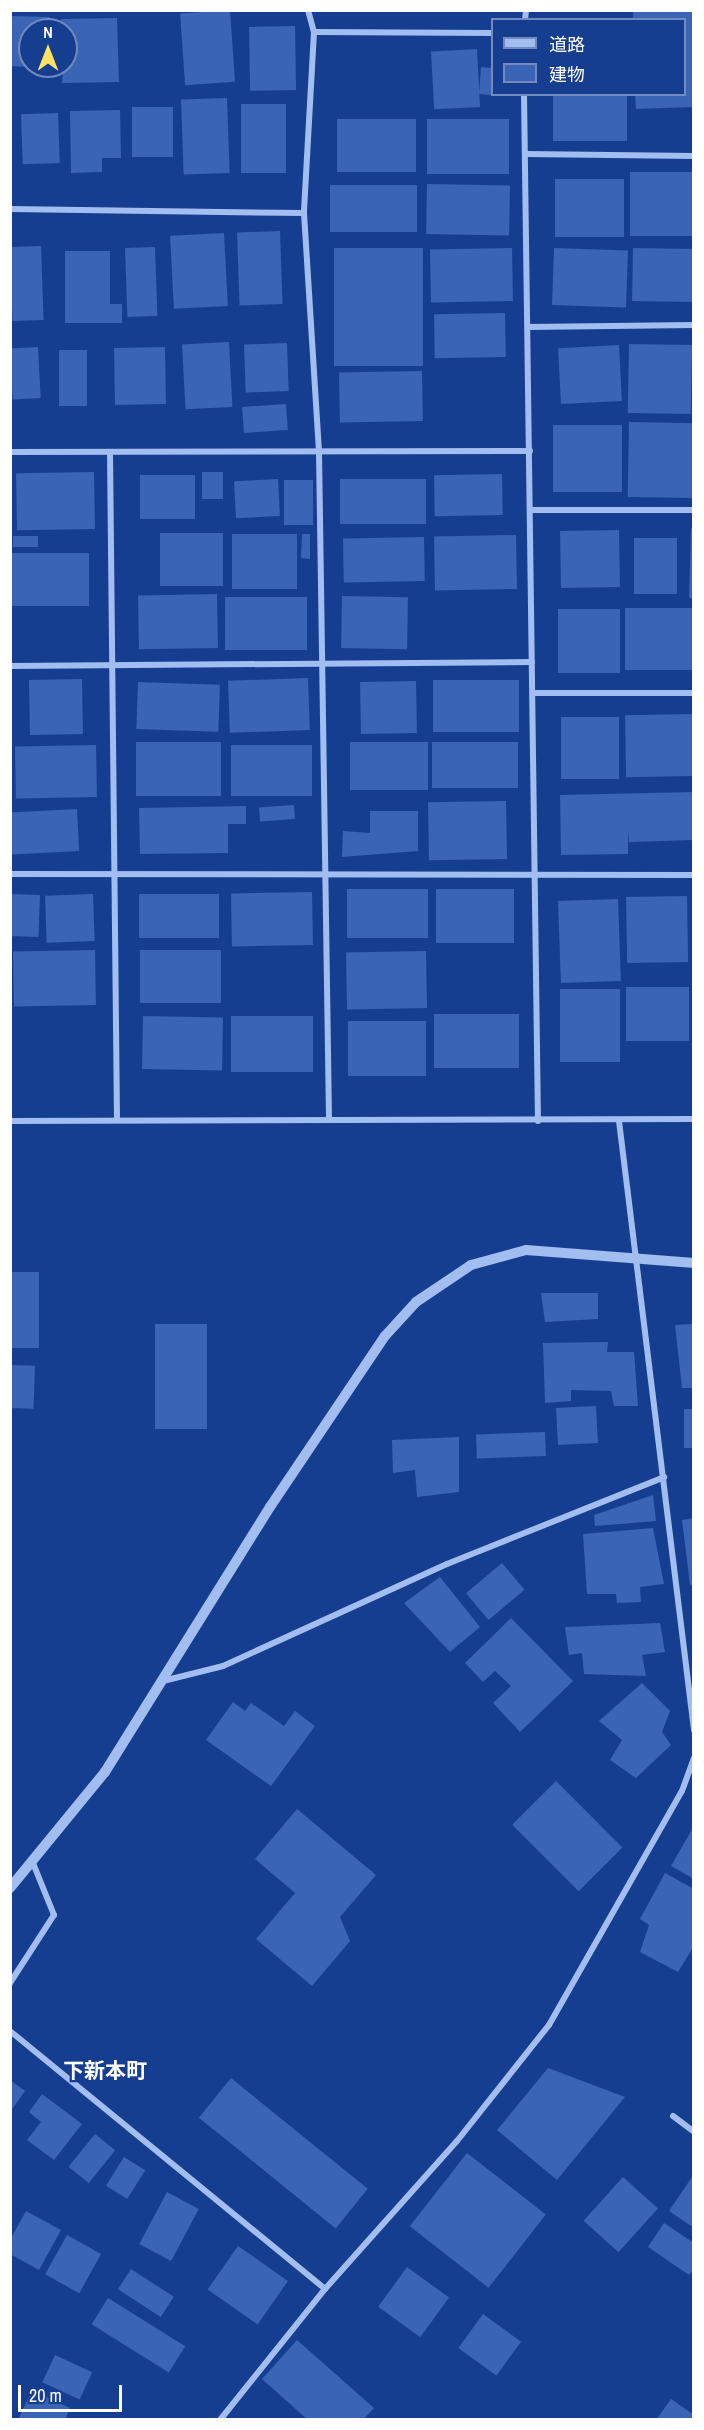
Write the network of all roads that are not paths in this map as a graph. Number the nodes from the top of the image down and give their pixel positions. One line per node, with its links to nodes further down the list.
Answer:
1 (308, 10): 2 (street)
2 (314, 32): 3 (street); 8 (street)
3 (491, 33)
4 (524, 96): 5 (street)
5 (525, 154): 6 (street); 10 (street)
6 (693, 156)
7 (10, 209): 8 (street)
8 (304, 213): 14 (street)
9 (693, 325): 10 (street)
10 (528, 327): 11 (street)
11 (530, 451): 14 (street); 15 (street)
12 (10, 452): 13 (street)
13 (110, 452): 14 (street); 20 (street)
14 (320, 452): 18 (street)
15 (530, 510): 16 (street); 17 (street)
16 (693, 510)
17 (532, 662): 18 (street); 21 (street)
18 (322, 664): 20 (street); 25 (street)
19 (10, 666): 20 (street)
20 (112, 666): 24 (street)
21 (533, 693): 22 (street); 26 (street)
22 (693, 693)
23 (10, 874): 24 (street)
24 (114, 874): 25 (street); 28 (street)
25 (326, 874): 26 (street); 30 (street)
26 (536, 875): 27 (street); 31 (street)
27 (693, 876)
28 (117, 1119): 30 (street); 33 (street)
29 (693, 1119): 32 (street)
30 (329, 1120): 31 (street)
31 (538, 1120): 32 (street)
32 (619, 1120): 34 (street)
33 (10, 1121)
34 (634, 1258): 35 (street); 36 (street); 37 (street)
35 (693, 1263)
36 (664, 1477): 37 (street); 38 (street)
37 (163, 1681): 40 (street)
38 (693, 1730)
39 (693, 1758): 46 (street)
40 (33, 1863): 41 (street); 42 (street)
41 (10, 1888)
42 (10, 1983)
43 (10, 2031): 46 (street)
44 (673, 2116): 45 (street)
45 (693, 2132)
46 (325, 2289): 47 (street)
47 (220, 2420)

